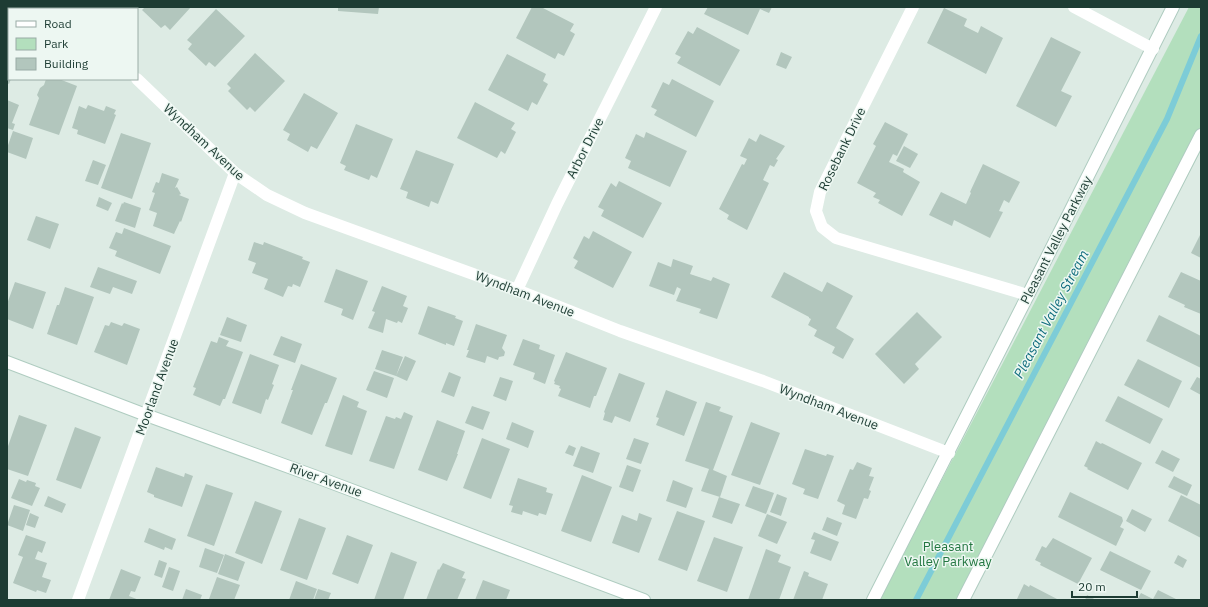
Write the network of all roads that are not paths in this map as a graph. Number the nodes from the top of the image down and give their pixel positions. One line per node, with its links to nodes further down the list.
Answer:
1 (656, 7): 9 (street, Arbor Drive)
2 (913, 7): 10 (street, Rosebank Drive)
3 (1074, 7): 5 (street)
4 (1173, 7): 5 (street, Pleasant Valley Parkway)
5 (1153, 49): 10 (street, Pleasant Valley Parkway)
6 (138, 80): 8 (street, Wyndham Avenue)
7 (1201, 135): 17 (street)
8 (235, 173): 9 (street, Wyndham Avenue); 12 (street, Moorland Avenue)
9 (517, 290): 13 (street, Wyndham Avenue)
10 (1028, 295): 13 (street, Pleasant Valley Parkway)
11 (7, 362): 12 (street, River Avenue)
12 (146, 415): 14 (street, Moorland Avenue); 15 (street, River Avenue)
13 (949, 453): 16 (street, Pleasant Valley Parkway)
14 (78, 600)
15 (644, 600)
16 (873, 600)
17 (963, 600)

